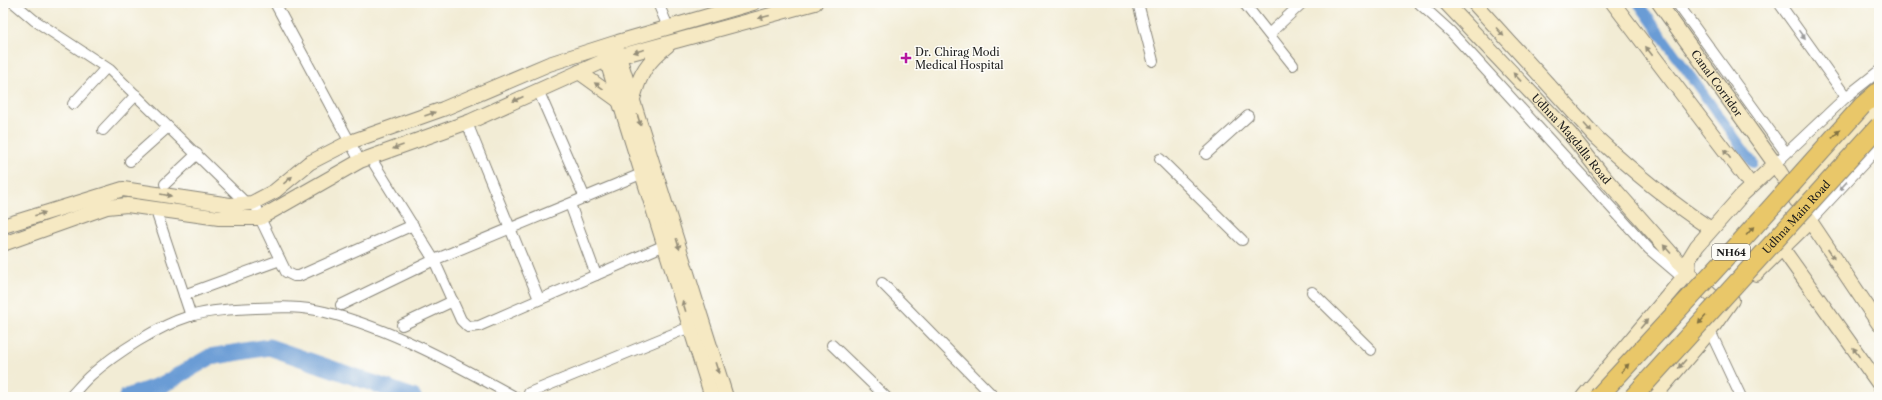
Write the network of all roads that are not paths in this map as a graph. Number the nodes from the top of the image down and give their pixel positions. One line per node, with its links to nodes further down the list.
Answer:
1 (14, 3): 22 (street)
2 (275, 3): 38 (street)
3 (658, 3): 16 (street)
4 (753, 3): 16 (street)
5 (815, 3): 18 (street, one-way to 18)
6 (1138, 3): 20 (street)
7 (1244, 3): 17 (street)
8 (1419, 3): 68 (street)
9 (1446, 3): 68 (street, Udhna Magdalla Road, one-way to 9)
10 (1474, 3): 60 (street, one-way to 60)
11 (1613, 3): 49 (street, one-way to 11)
12 (1659, 3): 46 (street, Canal Corridor)
13 (1677, 3): 40 (street)
14 (1779, 3): 28 (street, one-way to 28)
15 (1299, 4): 17 (street)
16 (668, 27): 19 (street)
17 (1270, 34): 21 (street)
18 (671, 42): 19 (street, one-way to 19); 30 (street)
19 (611, 51): 24 (street); 29 (street); 30 (street); 38 (street, one-way to 19)
20 (1153, 61)
21 (1293, 64)
22 (106, 68): 27 (street); 31 (street)
23 (1879, 71): 28 (street)
24 (579, 72): 25 (street); 29 (street, one-way to 24)
25 (538, 90): 34 (street, one-way to 34); 50 (street)
26 (1879, 91): 32 (highway, NH64)
27 (136, 95): 36 (street); 37 (street)
28 (1846, 97): 40 (street)
29 (618, 100): 47 (street)
30 (633, 100): 88 (street, one-way to 88)
31 (73, 104)
32 (1871, 108): 51 (street); 92 (highway, NH64, one-way to 32, bridge)
33 (1248, 116): 42 (street)
34 (467, 123): 43 (street, one-way to 43); 59 (street)
35 (1879, 126): 93 (highway, Udhna Main Road / NH64, one-way to 93, bridge)
36 (168, 127): 41 (street); 45 (street)
37 (103, 130)
38 (350, 142): 43 (street); 52 (street, one-way to 38)
39 (1879, 147): 56 (street, one-way to 56)
40 (1786, 153): 46 (street)
41 (196, 154): 48 (street); 52 (street)
42 (1206, 154)
43 (365, 159): 55 (street); 57 (street)
44 (1160, 159): 61 (street)
45 (130, 161)
46 (1775, 164): 49 (street); 51 (street, Canal Corridor)
47 (641, 174): 50 (street); 63 (street)
48 (165, 184)
49 (1751, 185): 60 (street)
50 (585, 198): 53 (street)
51 (1796, 200): 56 (street, Canal Corridor)
52 (251, 203): 55 (street); 58 (street, one-way to 52)
53 (570, 204): 59 (street); 67 (street)
54 (156, 208): 55 (street); 62 (street); 71 (street)
55 (260, 218): 65 (street)
56 (1810, 221): 64 (street); 77 (street, one-way to 77)
57 (414, 225): 65 (street); 66 (street)
58 (3, 226)
59 (510, 229): 66 (street); 72 (street)
60 (1711, 229): 68 (street)
61 (1242, 240)
62 (3, 244)
63 (665, 245): 67 (street); 79 (street, one-way to 63)
64 (1782, 248): 73 (street); 83 (street, one-way to 64)
65 (280, 260): 71 (street)
66 (434, 260): 74 (street); 75 (street)
67 (596, 274): 72 (street)
68 (1688, 276): 73 (street, Udhna Magdalla Road); 91 (street, one-way to 68)
69 (882, 283): 90 (street)
70 (1312, 292): 82 (street)
71 (184, 295): 76 (street)
72 (539, 299): 74 (street)
73 (1732, 300): 80 (street)
74 (453, 301): 78 (street)
75 (341, 305)
76 (191, 316): 85 (street); 86 (street)
77 (1879, 324)
78 (402, 325)
79 (690, 327): 84 (street); 87 (street)
80 (1710, 331): 94 (street, one-way to 94); 95 (street)
81 (832, 345): 89 (street)
82 (1372, 350)
83 (1879, 384)
84 (529, 394)
85 (70, 397)
86 (515, 397)
87 (712, 397)
88 (726, 397)
89 (886, 397)
90 (994, 397)
91 (1583, 397)
92 (1598, 397)
93 (1633, 397)
94 (1654, 397)
95 (1741, 397)

